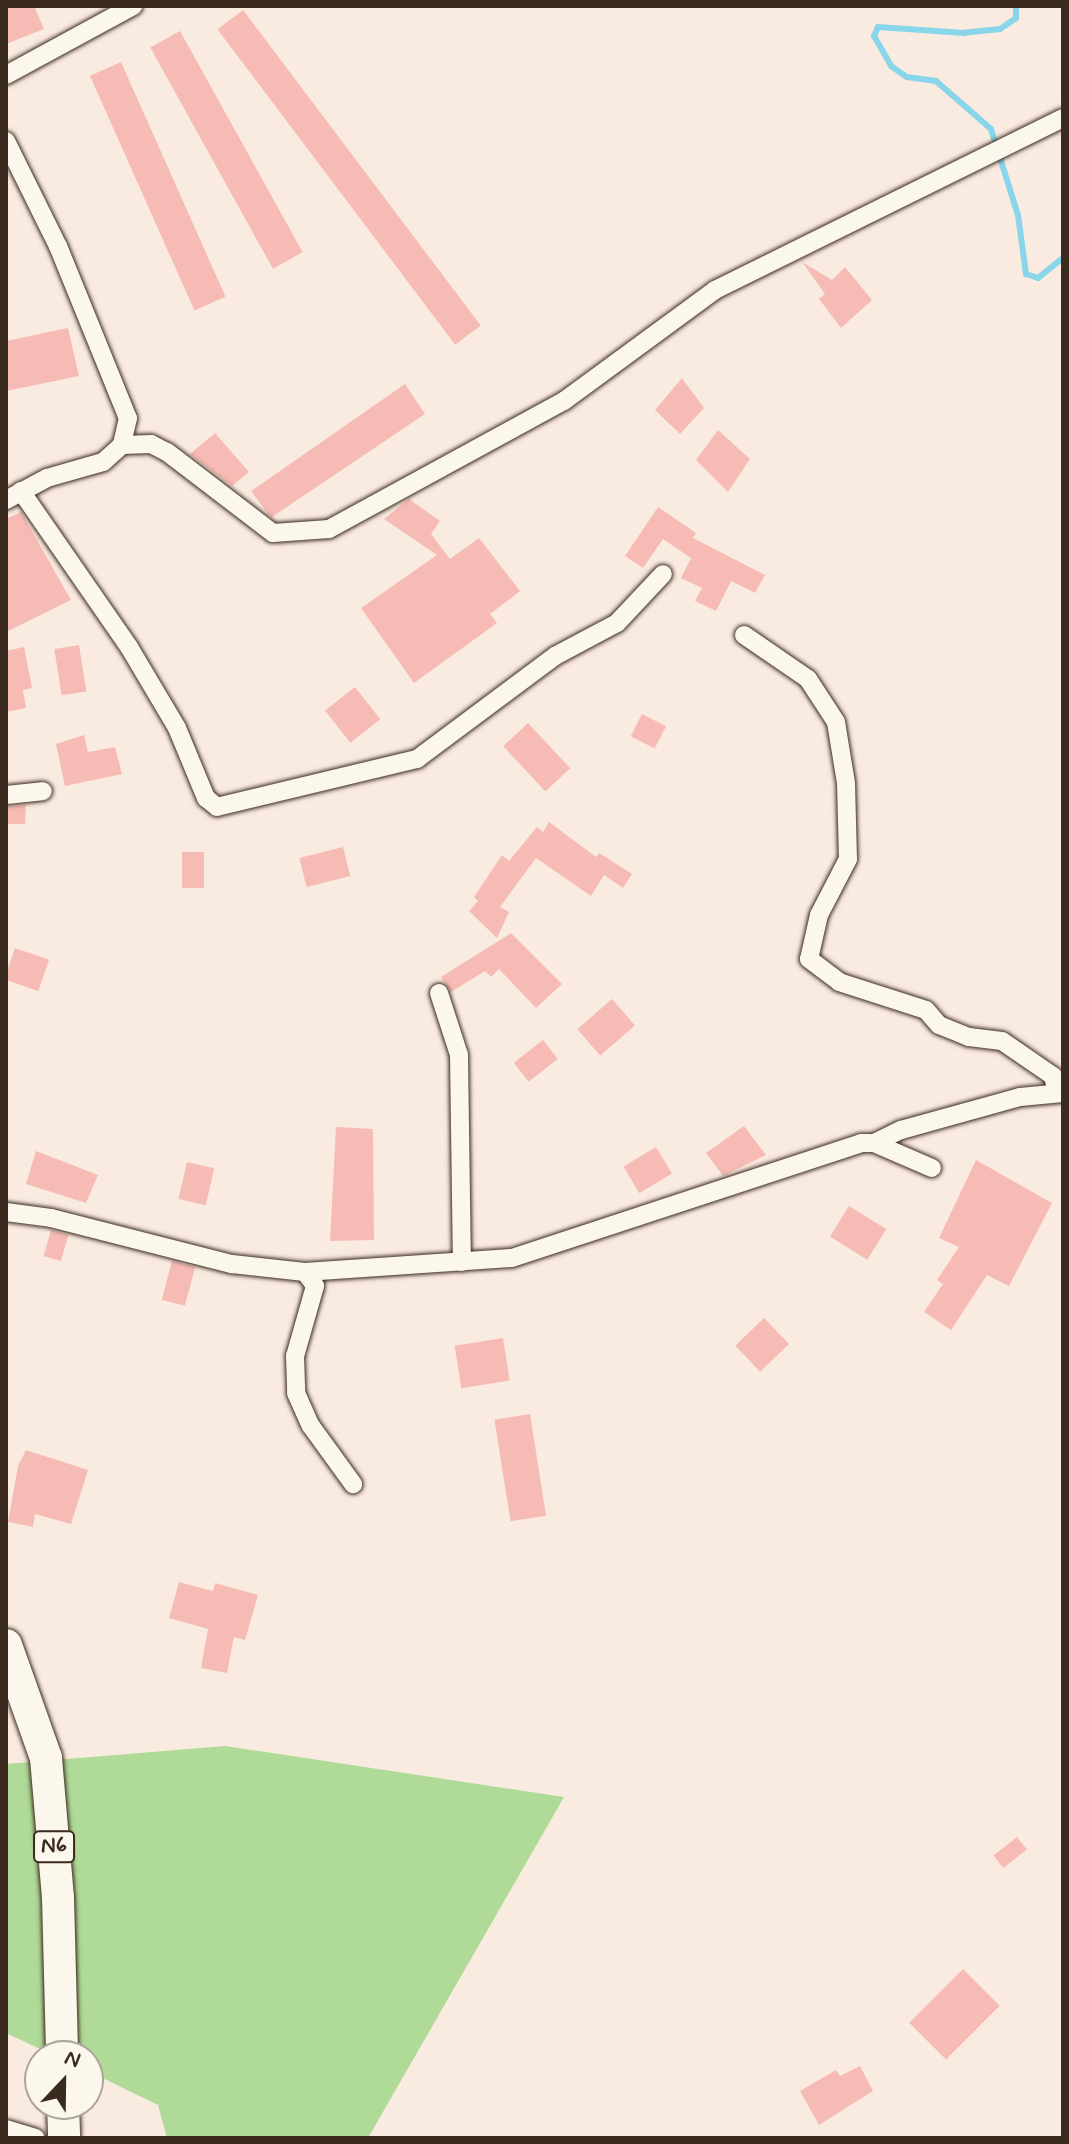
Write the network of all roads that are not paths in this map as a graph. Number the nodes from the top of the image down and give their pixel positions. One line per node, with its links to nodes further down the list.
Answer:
1 (133, 6): 2 (street)
2 (6, 75)
3 (1063, 118): 5 (street)
4 (6, 141): 5 (street)
5 (122, 445): 6 (street)
6 (14, 496): 7 (street)
7 (663, 574)
8 (744, 635): 12 (street)
9 (43, 791): 10 (street)
10 (6, 795)
11 (439, 993): 16 (street)
12 (1060, 1093): 13 (street)
13 (874, 1143): 14 (street); 16 (street)
14 (932, 1168)
15 (6, 1212): 17 (street)
16 (462, 1262): 17 (street)
17 (305, 1272): 18 (street)
18 (353, 1484)
19 (6, 1645): 20 (highway, N6)
20 (62, 2040)
21 (6, 2129): 22 (street)
22 (36, 2138)

